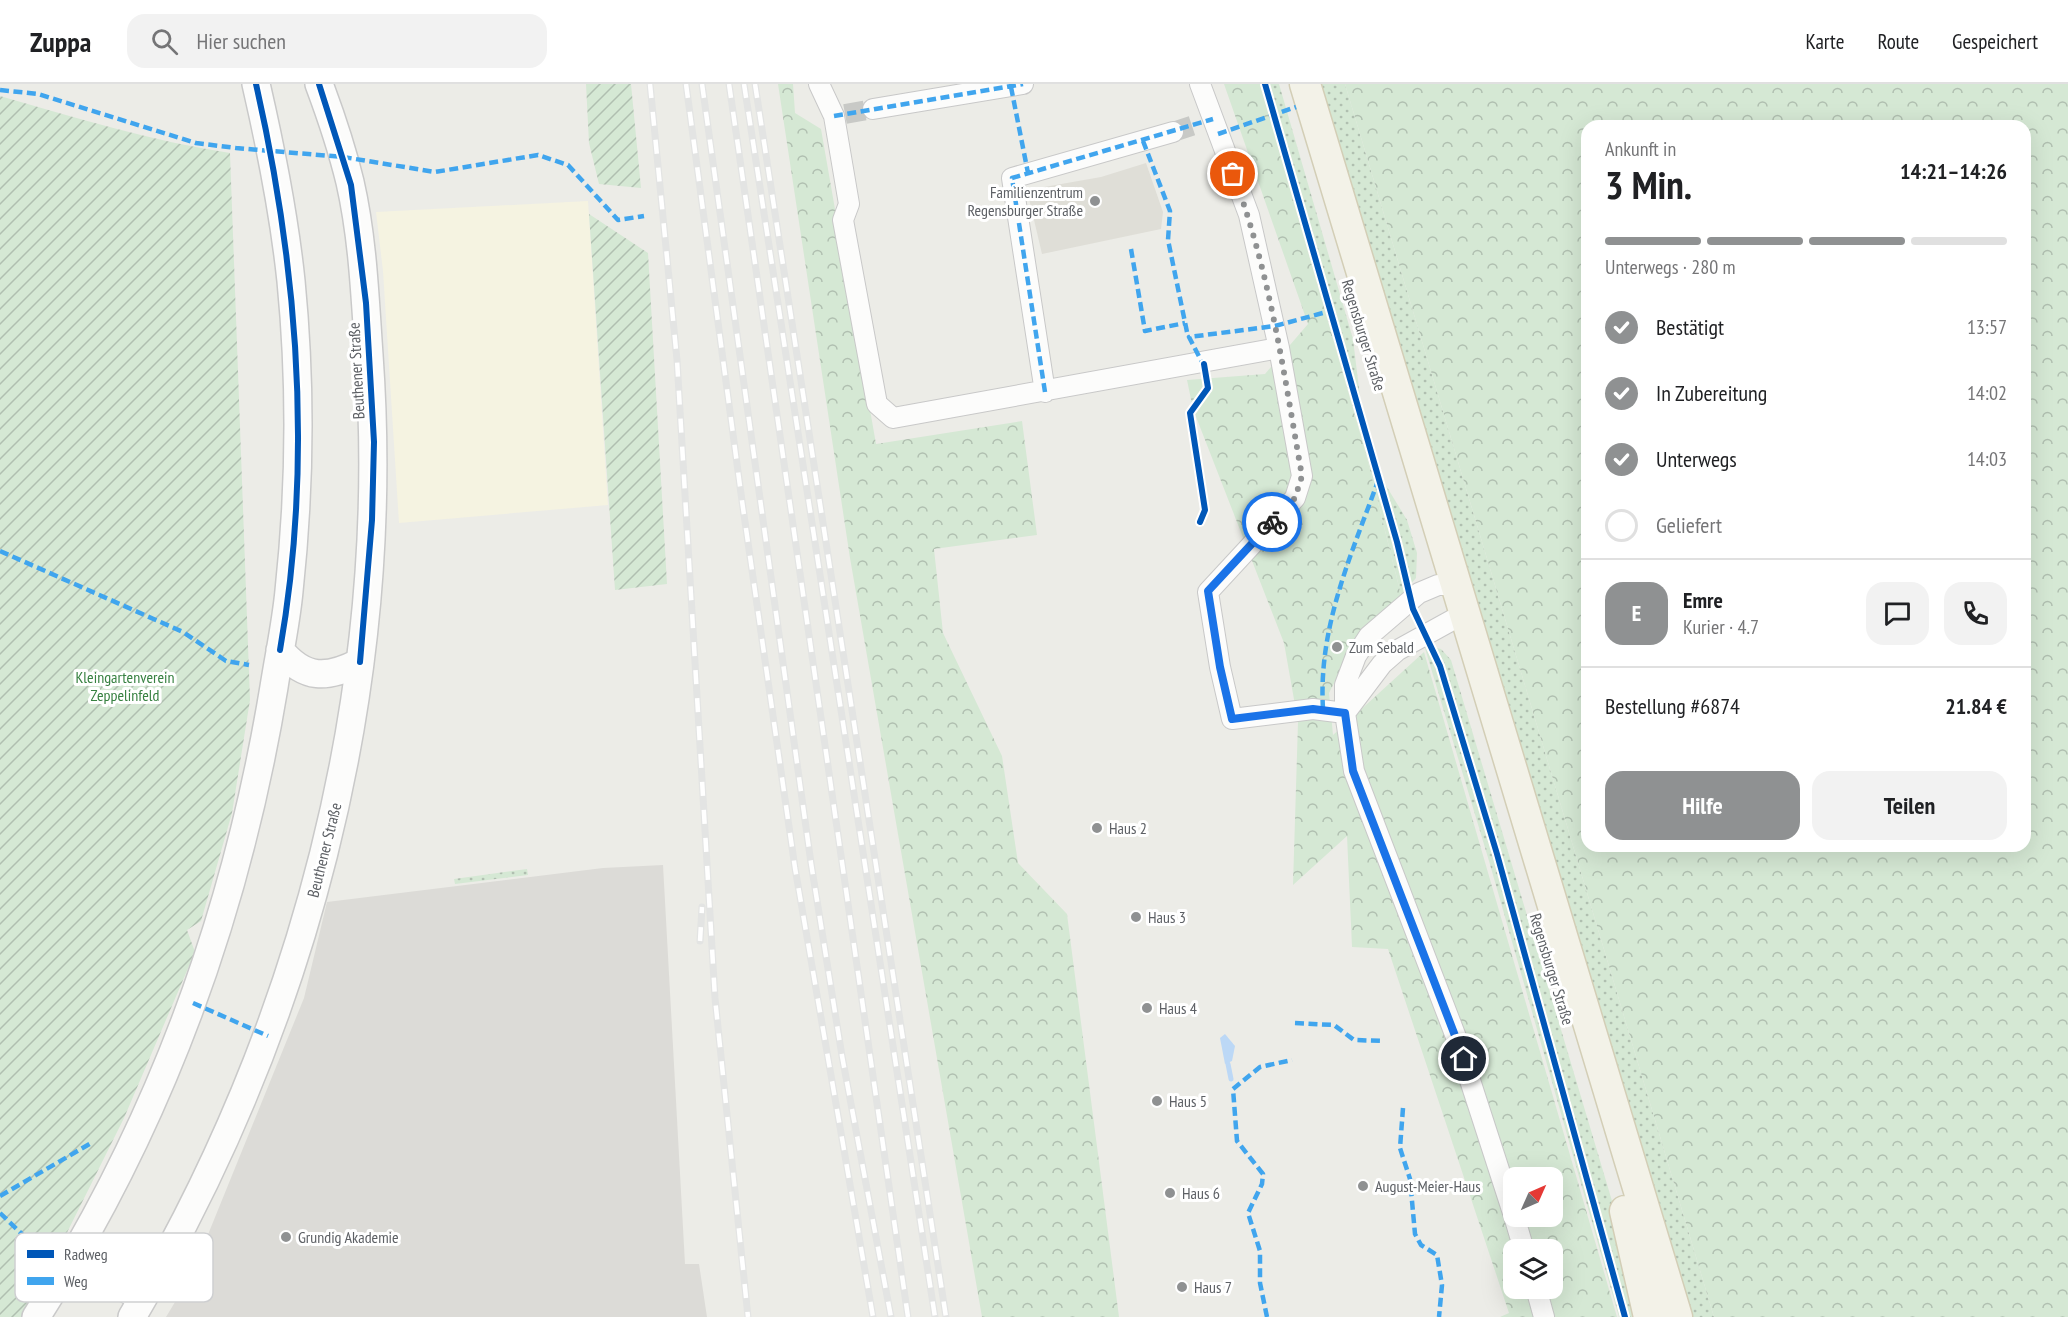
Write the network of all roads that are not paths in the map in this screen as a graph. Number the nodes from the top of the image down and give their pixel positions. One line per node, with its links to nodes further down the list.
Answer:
1 (256, 84): 13 (main road)
2 (319, 84): 14 (main road, Beuthener Straße)
3 (819, 84): 11 (street)
4 (1023, 84): 8 (street)
5 (1200, 84): 10 (street)
6 (1289, 84): 12 (main road, Regensburger Straße)
7 (1305, 84): 12 (main road)
8 (873, 109)
9 (1173, 132): 11 (street)
10 (1279, 348): 11 (street); 15 (street)
11 (1045, 392)
12 (1452, 601): 15 (street); 15 (street); 23 (main road, Regensburger Straße); 24 (main road)
13 (280, 651): 14 (main road); 17 (main road)
14 (360, 662): 18 (main road, Beuthener Straße)
15 (1345, 713): 16 (street)
16 (1503, 1182)
17 (86, 1233)
18 (177, 1233)
19 (1539, 1299): 22 (street)
20 (45, 1302): 21 (main road)
21 (36, 1317)
22 (1545, 1317)
23 (1649, 1317)
24 (1677, 1317)

